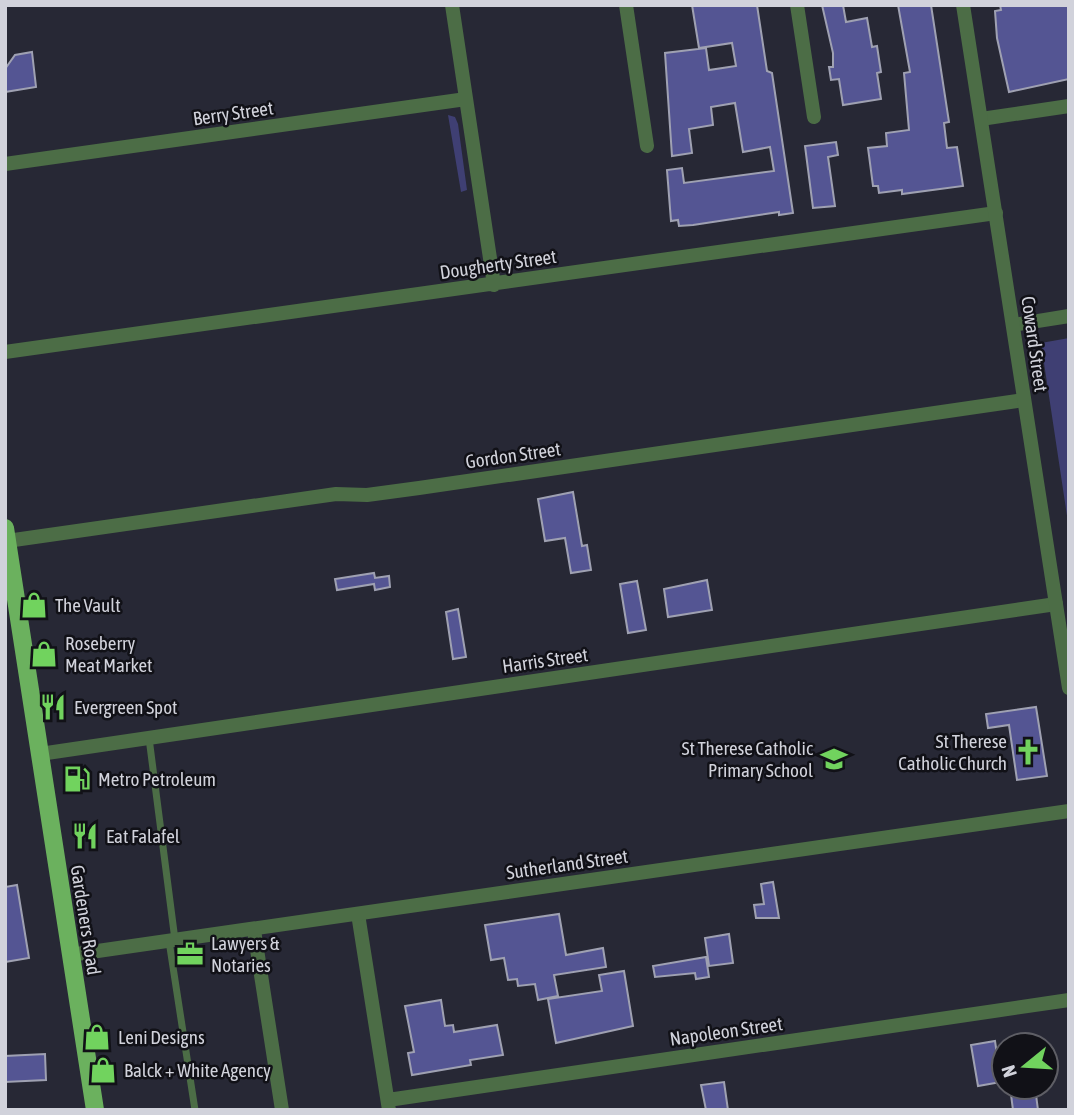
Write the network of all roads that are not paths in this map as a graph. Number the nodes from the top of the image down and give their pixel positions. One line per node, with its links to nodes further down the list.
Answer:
1 (452, 5): 5 (street)
2 (626, 5): 9 (street)
3 (797, 5): 7 (street)
4 (963, 5): 8 (street, Coward Street)
5 (466, 99): 10 (street, Berry Street); 12 (street)
6 (1069, 106): 8 (street)
7 (814, 117)
8 (981, 119): 11 (street, Coward Street)
9 (648, 146)
10 (5, 164)
11 (996, 213): 12 (street, Dougherty Street); 14 (street, Coward Street)
12 (494, 285): 15 (street, Dougherty Street)
13 (1069, 316): 14 (street)
14 (1013, 325): 16 (street, Coward Street)
15 (5, 352)
16 (1024, 400): 17 (street, Gordon Street); 18 (street, Coward Street)
17 (6, 535): 21 (main road, Gardeners Road)
18 (1056, 604): 19 (street, Coward Street); 20 (street, Harris Street)
19 (1069, 688)
20 (149, 738): 21 (street, Harris Street); 25 (lane)
21 (40, 754): 26 (main road, Gardeners Road)
22 (1069, 811): 23 (street, Sutherland Street)
23 (358, 914): 24 (street, Sutherland Street); 28 (street)
24 (254, 930): 25 (street, Sutherland Street); 31 (street)
25 (172, 940): 26 (street, Sutherland Street); 30 (lane)
26 (70, 955): 29 (main road, Gardeners Road)
27 (1069, 1000): 28 (street, Napoleon Street)
28 (389, 1105)
29 (95, 1110)
30 (195, 1110)
31 (282, 1110)

